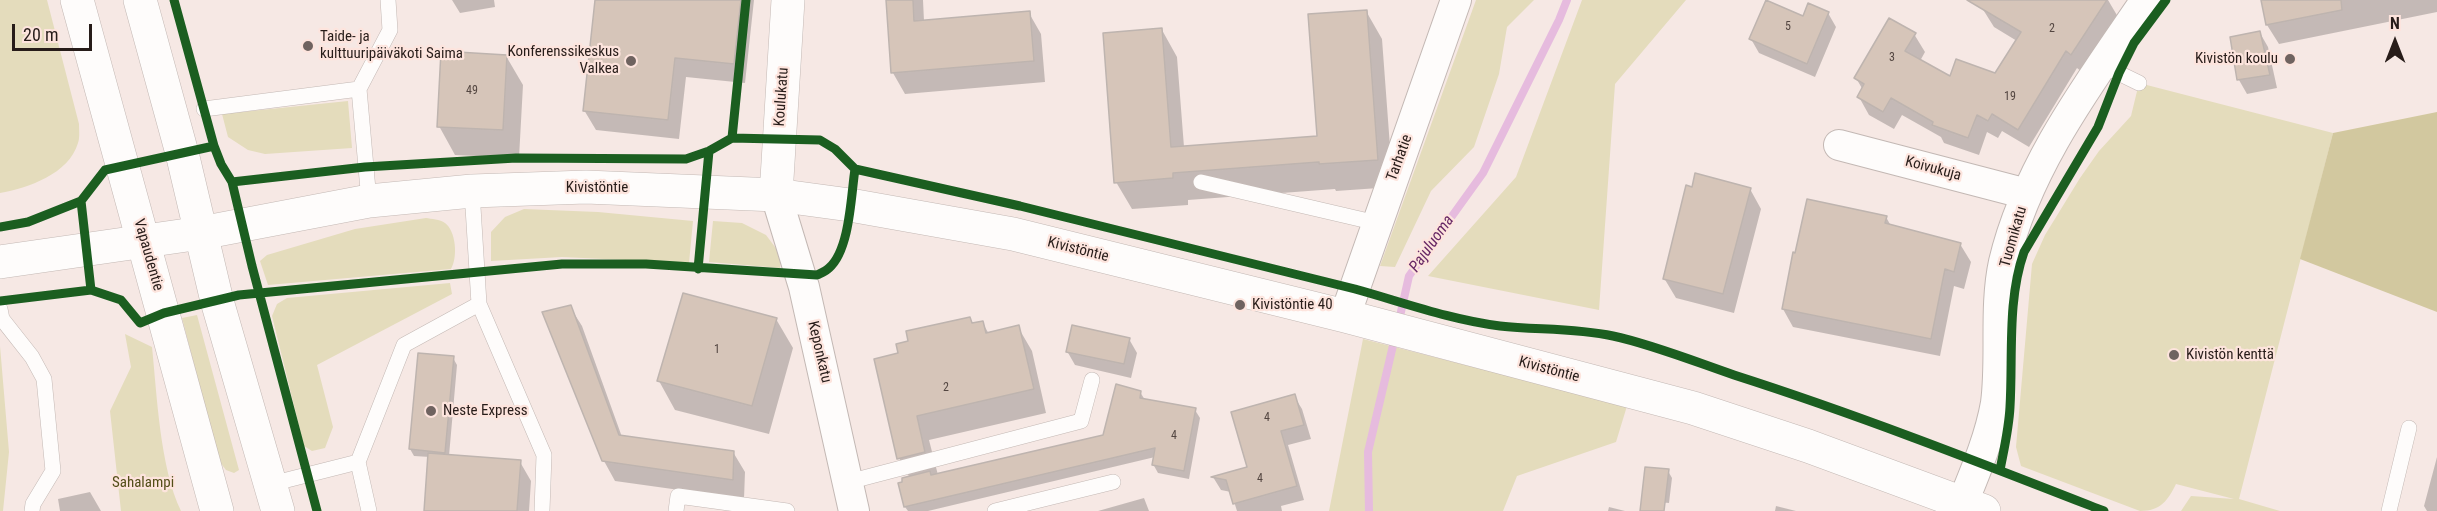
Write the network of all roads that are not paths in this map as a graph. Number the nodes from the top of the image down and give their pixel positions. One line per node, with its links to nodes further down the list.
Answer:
1 (77, 0): 19 (main road, Vapaudentie)
2 (140, 0): 18 (main road)
3 (388, 0): 9 (lane)
4 (788, 0): 15 (main road, Koulukatu)
5 (1456, 0): 17 (street, Tarhatie)
6 (2146, 0): 7 (street, Tuomikatu)
7 (2103, 65): 8 (lane); 14 (street, Tuomikatu)
8 (2139, 83)
9 (359, 89): 10 (lane); 16 (lane)
10 (204, 109)
11 (1839, 145): 14 (street, Koivukuja)
12 (1202, 182): 17 (lane)
13 (472, 191): 15 (main road, Kivistöntie); 16 (main road, Kivistöntie); 21 (lane)
14 (2027, 194): 30 (street, Tuomikatu)
15 (776, 195): 23 (main road, Kivistöntie); 27 (street, Keponkatu)
16 (369, 201): 18 (main road, Kivistöntie)
17 (1377, 223): 23 (street, Tarhatie)
18 (201, 233): 19 (main road, Kivistöntie); 29 (main road)
19 (144, 241): 20 (main road, Kivistöntie); 32 (main road, Vapaudentie)
20 (0, 262)
21 (479, 304): 26 (lane); 34 (lane)
22 (0, 309): 31 (lane)
23 (1357, 319): 30 (main road, Kivistöntie)
24 (1092, 380): 27 (lane)
25 (2409, 428): 39 (lane)
26 (358, 462): 29 (lane); 33 (lane)
27 (848, 482): 37 (street, Keponkatu)
28 (1113, 482): 38 (lane)
29 (275, 497)
30 (1973, 506)
31 (32, 511)
32 (217, 511)
33 (369, 511)
34 (542, 511)
35 (676, 511): 36 (lane)
36 (787, 511)
37 (854, 511)
38 (995, 511)
39 (2389, 511)

